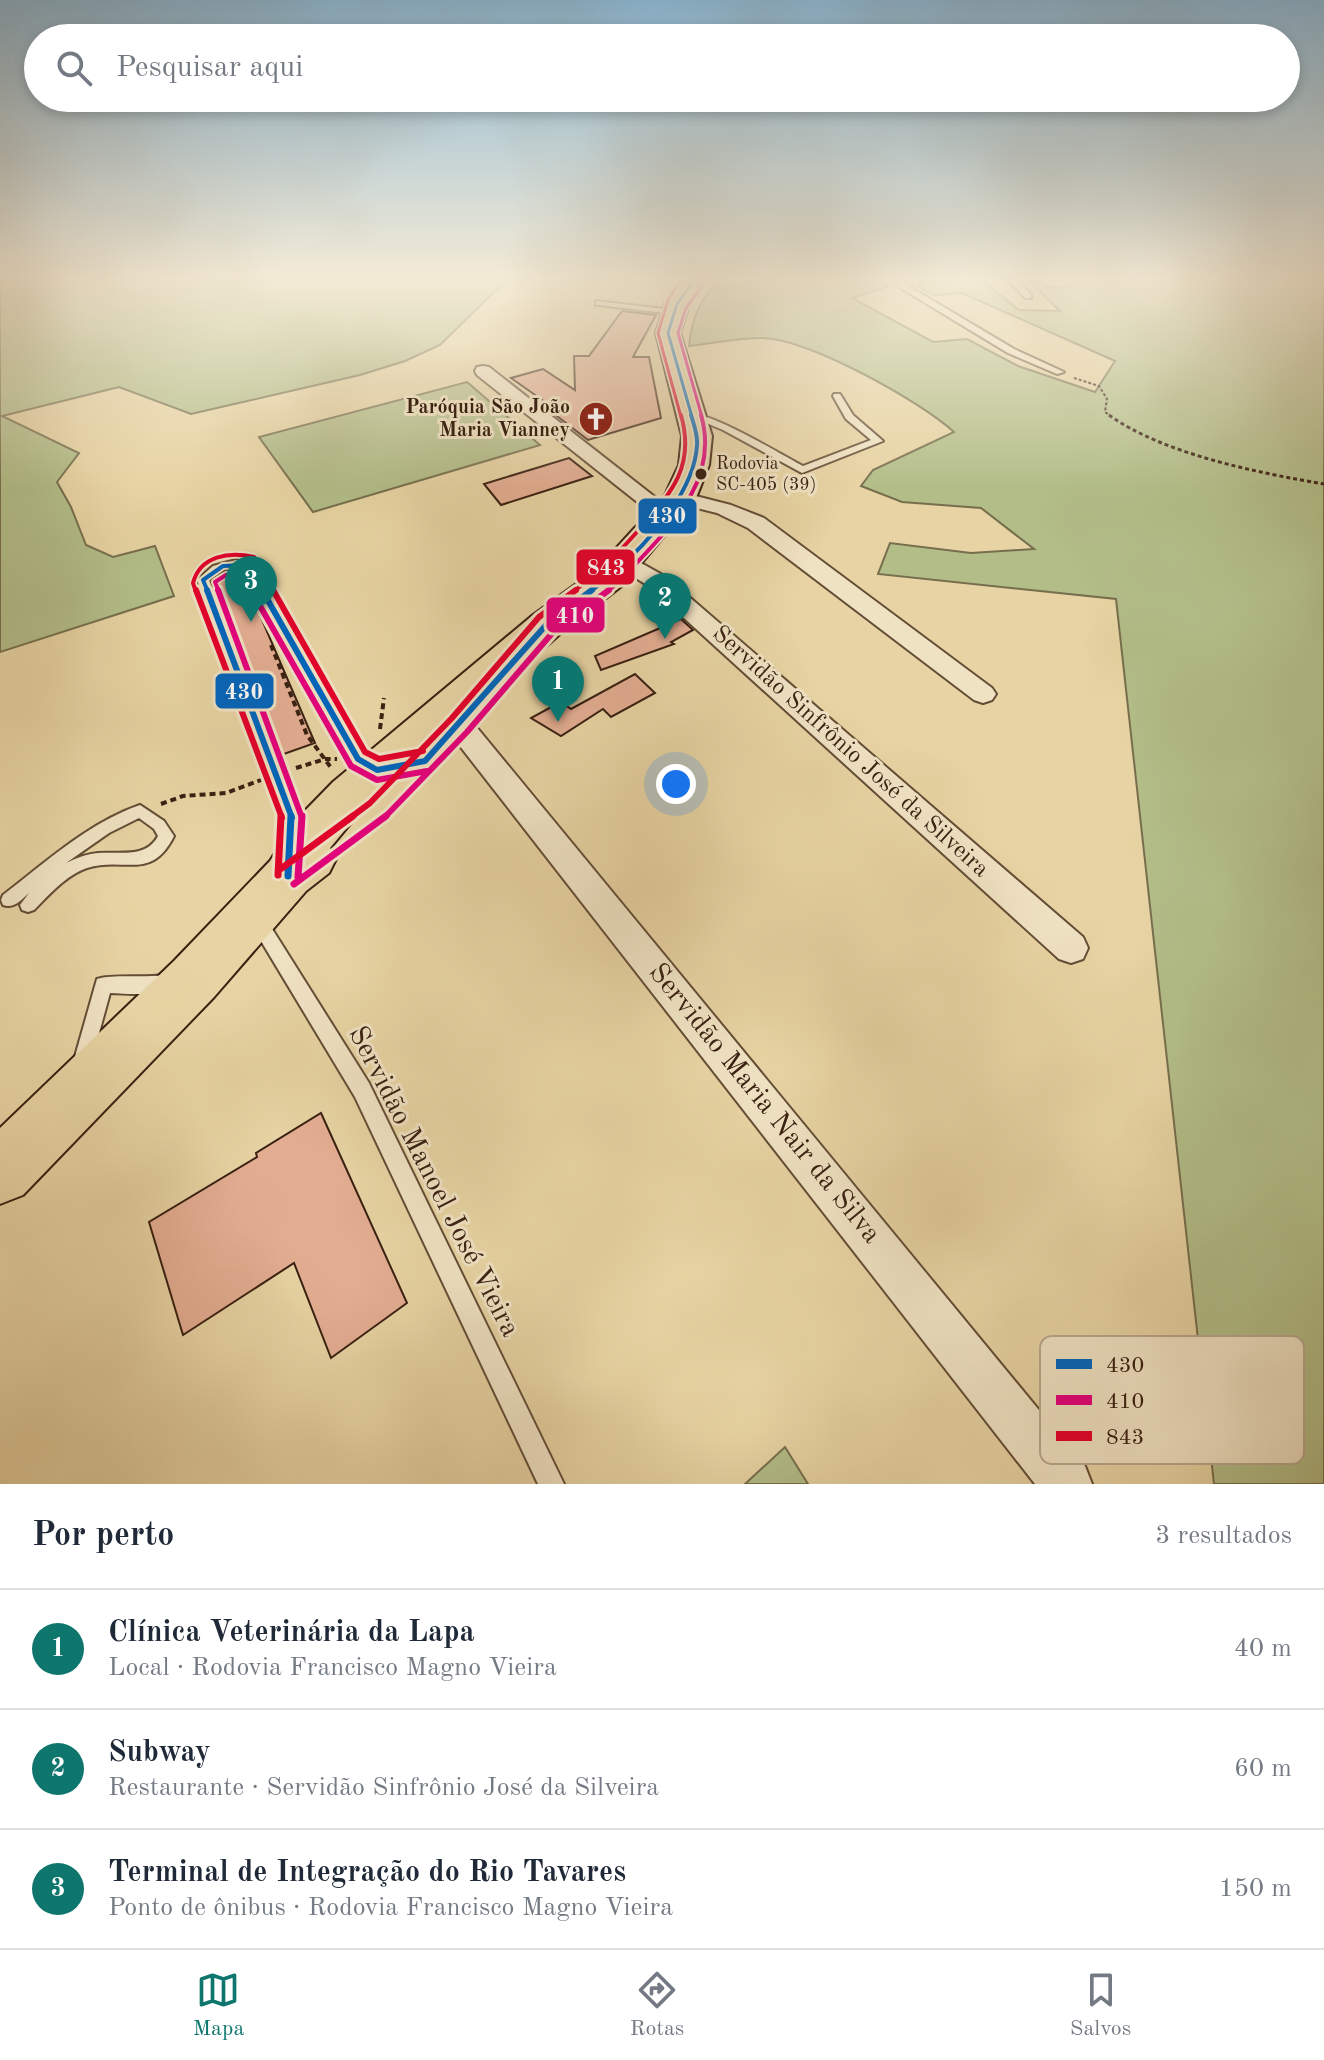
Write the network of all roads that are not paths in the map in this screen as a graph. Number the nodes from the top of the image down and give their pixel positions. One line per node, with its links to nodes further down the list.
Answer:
1 (671, 349): 6 (main road)
2 (1008, 349): 4 (lane)
3 (483, 371): 7 (street)
4 (1060, 372)
5 (837, 396): 6 (lane)
6 (692, 415): 7 (main road)
7 (673, 507): 8 (main road); 10 (street)
8 (625, 561): 9 (main road); 18 (street, Servidão Sinfrônio José da Silveira)
9 (547, 624): 11 (main road); 13 (main road)
10 (983, 694)
11 (459, 725): 12 (main road); 20 (street, Servidão Maria Nair da Silva)
12 (425, 761): 13 (lane); 14 (main road)
13 (352, 770): 14 (main road); 14 (lane)
14 (288, 876): 17 (main road)
15 (9, 900): 16 (lane)
16 (28, 905)
17 (253, 913): 19 (main road); 22 (lane, Servidão Manoel José Vieira)
18 (1071, 948)
19 (0, 1172)
20 (1040, 1450)
21 (1051, 1464): 23 (street, Servidão Maria Nair da Silva)
22 (551, 1484)
23 (1067, 1484)

